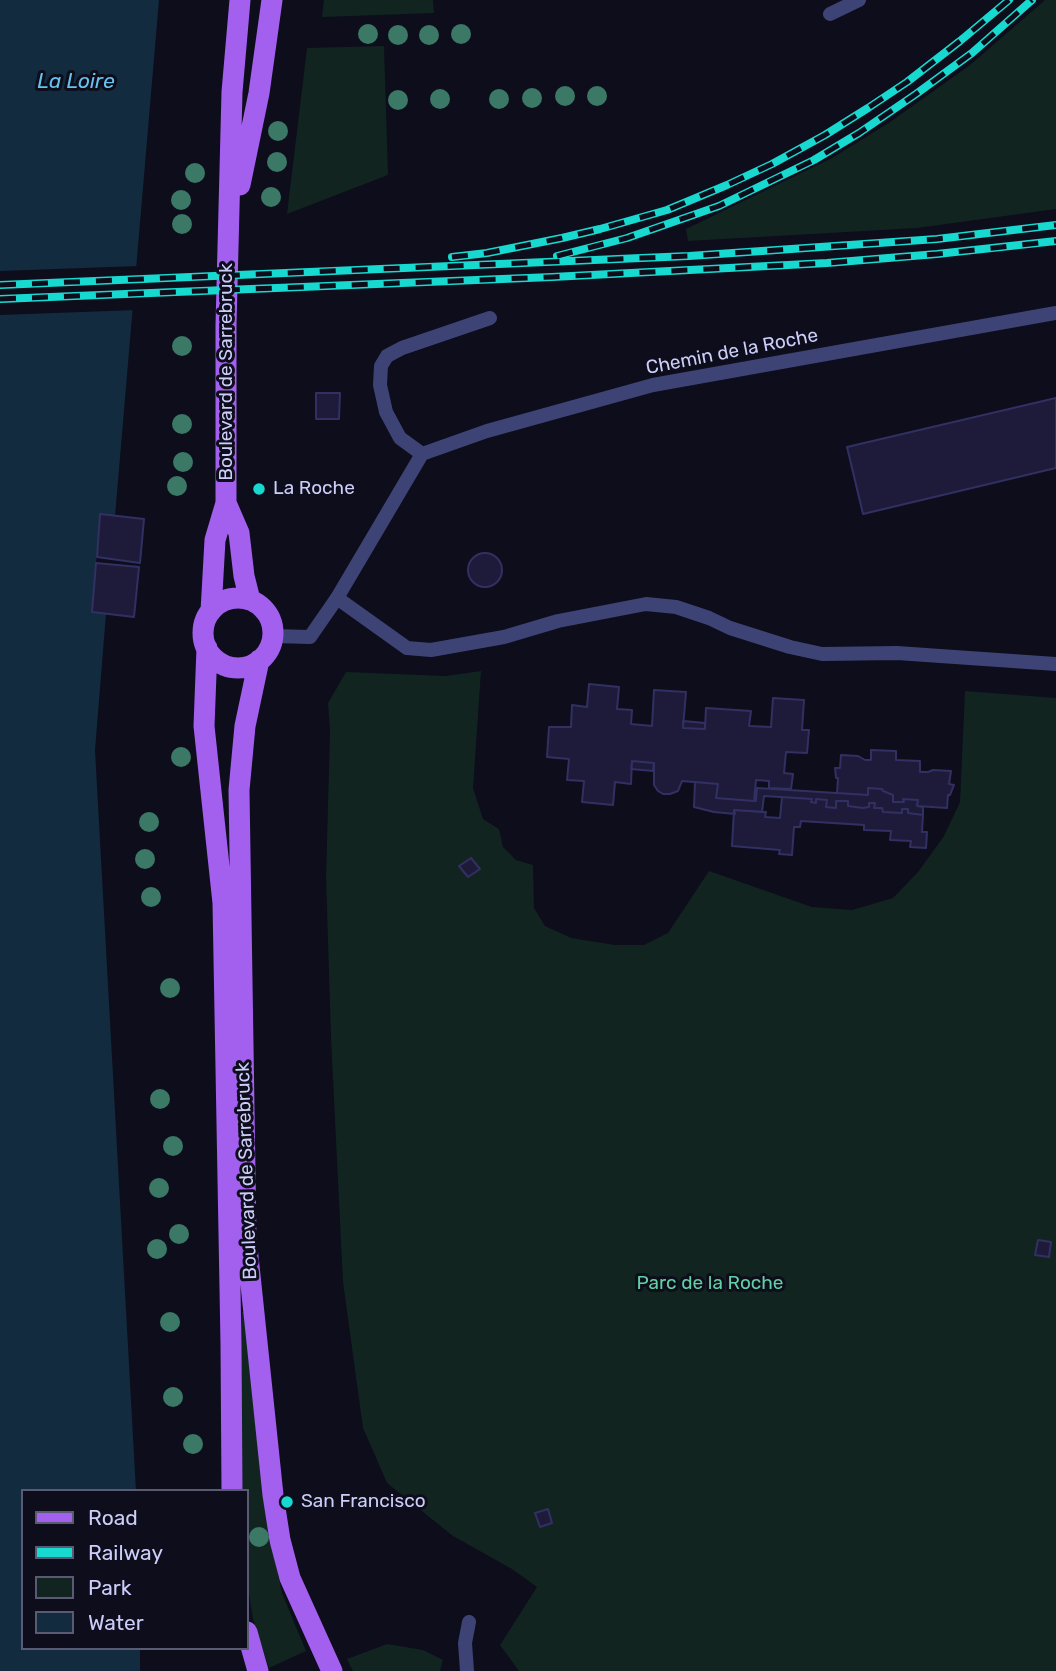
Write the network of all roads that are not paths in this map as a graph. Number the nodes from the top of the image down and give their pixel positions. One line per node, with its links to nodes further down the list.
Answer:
1 (240, 0): 5 (main road, Boulevard de Sarrebruck)
2 (272, 0): 5 (main road, Boulevard de Sarrebruck)
3 (859, 0): 4 (street)
4 (830, 14)
5 (229, 242): 9 (main road, Boulevard de Sarrebruck)
6 (1056, 313): 8 (street, Chemin de la Roche)
7 (490, 317): 8 (street)
8 (422, 454): 10 (street)
9 (226, 503): 11 (main road, Boulevard de Sarrebruck); 12 (main road, Boulevard de Sarrebruck)
10 (337, 598): 13 (street); 16 (street)
11 (250, 600): 12 (main road); 13 (main road)
12 (211, 611): 14 (main road)
13 (273, 636): 15 (main road)
14 (206, 648): 15 (main road); 17 (main road, Boulevard de Sarrebruck)
15 (259, 660): 21 (main road, Boulevard de Sarrebruck)
16 (1056, 664)
17 (232, 1489)
18 (469, 1622): 22 (street)
19 (248, 1636): 20 (main road)
20 (258, 1671)
21 (332, 1671)
22 (467, 1671)

